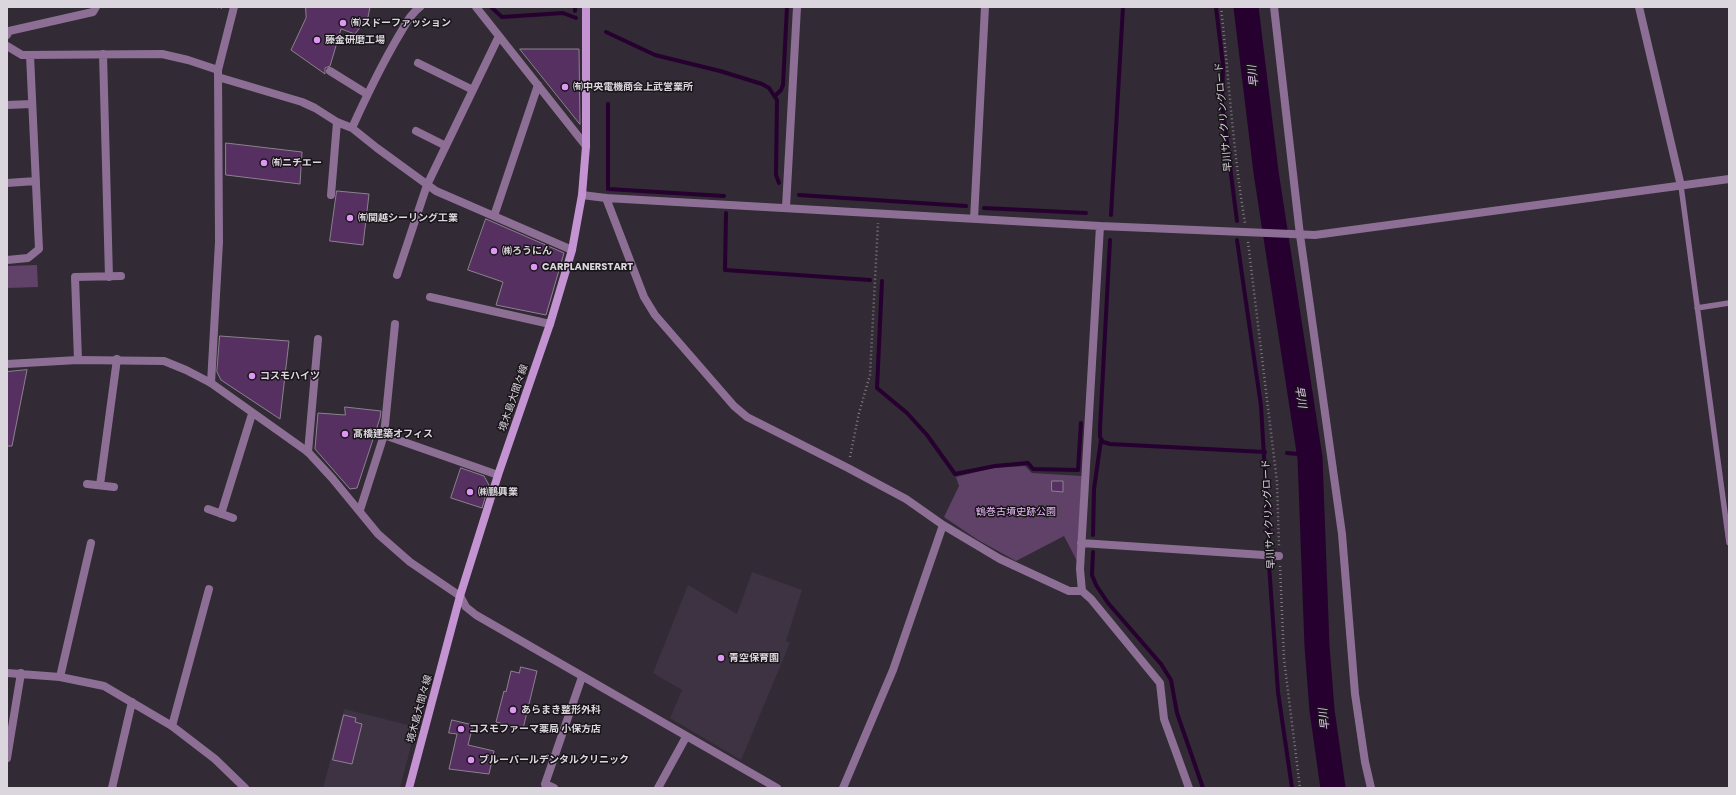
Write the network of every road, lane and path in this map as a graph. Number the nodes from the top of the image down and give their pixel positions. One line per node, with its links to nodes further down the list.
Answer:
1 (96, 7): 11 (street)
2 (234, 7): 18 (street)
3 (420, 7): 21 (street)
4 (476, 7): 12 (street)
5 (586, 7): 28 (main road, 境木島大間々線)
6 (797, 7): 37 (street)
7 (985, 7): 40 (street)
8 (1221, 7): 41 (path, 早川サイクリングロード)
9 (1274, 7): 43 (street)
10 (1639, 7): 33 (street)
11 (7, 35)
12 (499, 36): 19 (street); 20 (street)
13 (7, 46): 15 (street)
14 (103, 54): 15 (street); 18 (street); 49 (street)
15 (30, 55): 22 (street)
16 (418, 63): 20 (street)
17 (330, 71): 21 (street)
18 (218, 74): 24 (street); 59 (street)
19 (538, 85): 28 (street); 39 (street)
20 (473, 90): 27 (street)
21 (367, 94): 25 (street)
22 (32, 104): 23 (street); 30 (street)
23 (7, 105)
24 (337, 122): 25 (street); 34 (street)
25 (352, 128): 32 (street)
26 (416, 131): 27 (street)
27 (446, 146): 32 (street)
28 (586, 146): 35 (main road, 境木島大間々線)
29 (1729, 179): 33 (street)
30 (36, 181): 31 (street); 46 (street)
31 (7, 182)
32 (427, 185): 39 (street); 47 (street)
33 (1681, 186): 43 (street); 52 (lane)
34 (331, 195)
35 (582, 195): 36 (street); 45 (main road, 境木島大間々線)
36 (606, 198): 37 (street); 63 (street)
37 (786, 207): 38 (street)
38 (878, 214): 40 (street); 63 (path)
39 (494, 216): 45 (street)
40 (974, 219): 42 (street)
41 (1245, 225)
42 (1100, 226): 44 (street); 76 (street)
43 (1297, 234): 44 (street); 99 (street)
44 (1250, 237): 78 (path, 早川サイクリングロード)
45 (572, 250): 54 (main road, 境木島大間々線)
46 (7, 260)
47 (397, 275)
48 (121, 276): 49 (street)
49 (109, 277): 57 (street)
50 (430, 297): 54 (street)
51 (1729, 303): 52 (lane)
52 (1697, 308): 77 (lane)
53 (395, 324): 61 (street)
54 (550, 324): 64 (main road, 境木島大間々線)
55 (318, 339): 62 (street)
56 (117, 359): 57 (street); 59 (street); 66 (street)
57 (78, 360): 58 (street)
58 (7, 364)
59 (211, 383): 60 (street)
60 (252, 414): 62 (street); 71 (street)
61 (384, 435): 64 (street); 70 (street)
62 (308, 452): 70 (street)
63 (848, 468): 74 (street)
64 (498, 475): 81 (main road, 境木島大間々線)
65 (87, 484): 66 (street)
66 (100, 485): 67 (street)
67 (114, 488)
68 (1014, 507): 72 (path)
69 (208, 510): 71 (street)
70 (360, 510): 81 (street)
71 (221, 514): 73 (street)
72 (1036, 516)
73 (233, 518)
74 (943, 525): 80 (street); 96 (street)
75 (91, 543): 84 (street)
76 (1082, 543): 78 (street); 80 (street)
77 (1729, 543)
78 (1279, 556): 98 (path, 早川サイクリングロード)
79 (208, 589): 87 (street)
80 (1082, 591): 97 (street)
81 (460, 596): 85 (street); 92 (main road, 境木島大間々線)
82 (7, 673): 83 (street)
83 (21, 673): 84 (street); 89 (street)
84 (60, 677): 86 (street)
85 (582, 677): 88 (street); 93 (street)
86 (132, 702): 87 (street); 90 (street)
87 (172, 726): 91 (street)
88 (686, 737): 94 (street); 95 (street)
89 (7, 758)
90 (112, 788)
91 (245, 788)
92 (409, 788)
93 (554, 788)
94 (658, 788)
95 (777, 788)
96 (843, 788)
97 (1190, 788)
98 (1300, 788)
99 (1371, 788)

